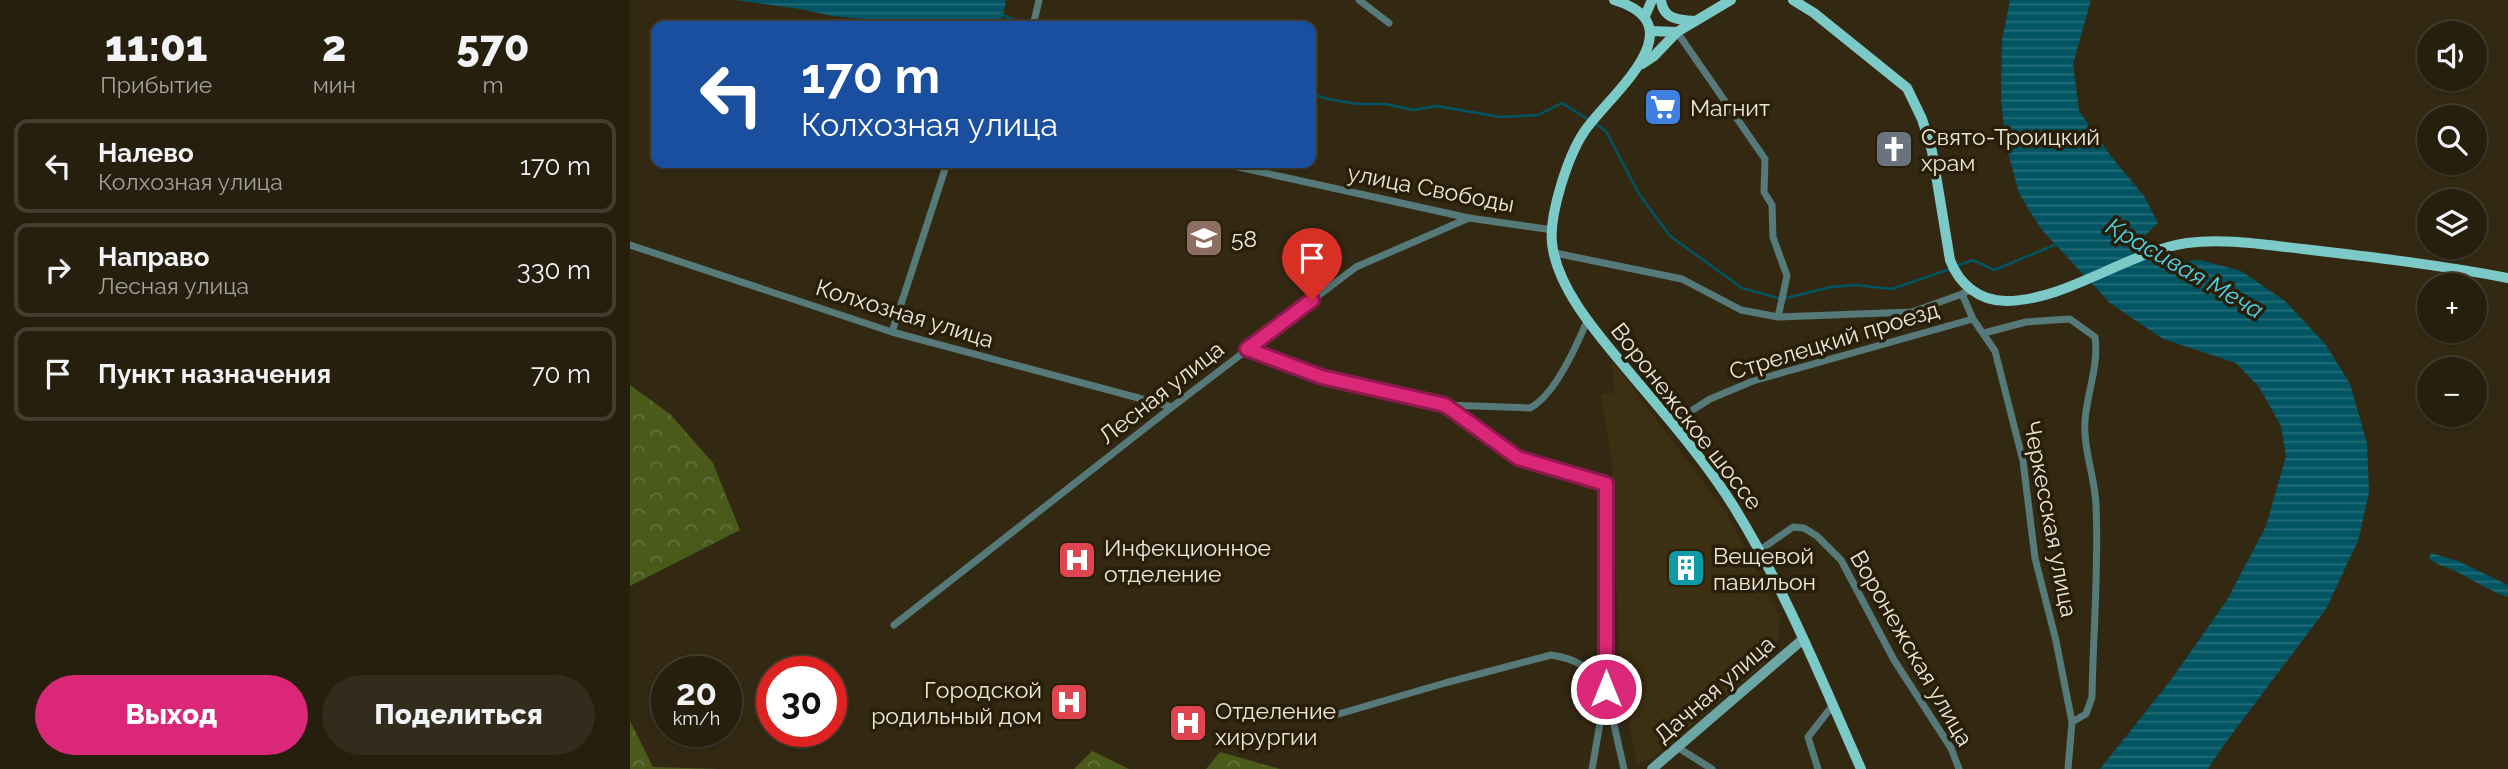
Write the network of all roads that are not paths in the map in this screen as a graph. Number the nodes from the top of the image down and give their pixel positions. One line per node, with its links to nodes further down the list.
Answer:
1 (1039, 0): 11 (street)
2 (1359, 0): 13 (street)
3 (1652, 0): 10 (main road)
4 (1661, 0): 12 (main road)
5 (1731, 0): 12 (main road, Воронежское шоссе)
6 (1793, 0): 9 (main road)
7 (1808, 0): 9 (main road)
8 (1621, 1): 10 (main road)
9 (1814, 13): 24 (main road)
10 (1644, 16): 14 (main road)
11 (1034, 21)
12 (1695, 21): 15 (main road, Воронежское шоссе)
13 (1389, 23)
14 (1650, 31): 15 (main road); 16 (main road)
15 (1677, 32): 16 (main road, Воронежское шоссе); 25 (street)
16 (1641, 64): 20 (main road, Воронежское шоссе)
17 (945, 168): 28 (street)
18 (1243, 168): 19 (street, улица Свободы)
19 (1469, 218): 20 (street, улица Свободы); 30 (street, Лесная улица)
20 (1553, 230): 22 (main road, Воронежское шоссе)
21 (630, 245): 28 (street, Колхозная улица)
22 (1555, 253): 25 (street); 27 (main road, Воронежское шоссе)
23 (2508, 278): 24 (main road)
24 (1966, 292): 25 (street); 26 (street, Черкесская улица)
25 (1778, 317)
26 (1973, 319): 29 (street, Черкесская улица); 33 (street, Стрелецкий проезд)
27 (1587, 321): 31 (street); 33 (main road, Воронежское шоссе)
28 (892, 332): 32 (street, Колхозная улица)
29 (1984, 333): 40 (street, Черкесская улица); 40 (street)
30 (1247, 349): 31 (street); 32 (street, Лесная улица)
31 (1445, 405): 37 (street)
32 (1172, 407): 35 (street, Лесная улица)
33 (1672, 423): 34 (main road, Воронежское шоссе)
34 (1760, 550): 36 (main road, Воронежское шоссе); 48 (street, Воронежская улица)
35 (894, 625)
36 (1802, 640): 38 (main road, Воронежское шоссе); 41 (street, Дачная улица)
37 (1606, 689): 39 (street); 42 (street); 43 (street)
38 (1833, 705): 46 (street); 47 (main road, Воронежское шоссе)
39 (1325, 718)
40 (2071, 722): 49 (street, Черкесская улица)
41 (1677, 747): 44 (street, Дачная улица); 45 (street)
42 (1592, 769)
43 (1624, 769)
44 (1652, 769)
45 (1712, 769)
46 (1818, 769)
47 (1861, 769)
48 (1959, 769)
49 (2068, 769)

